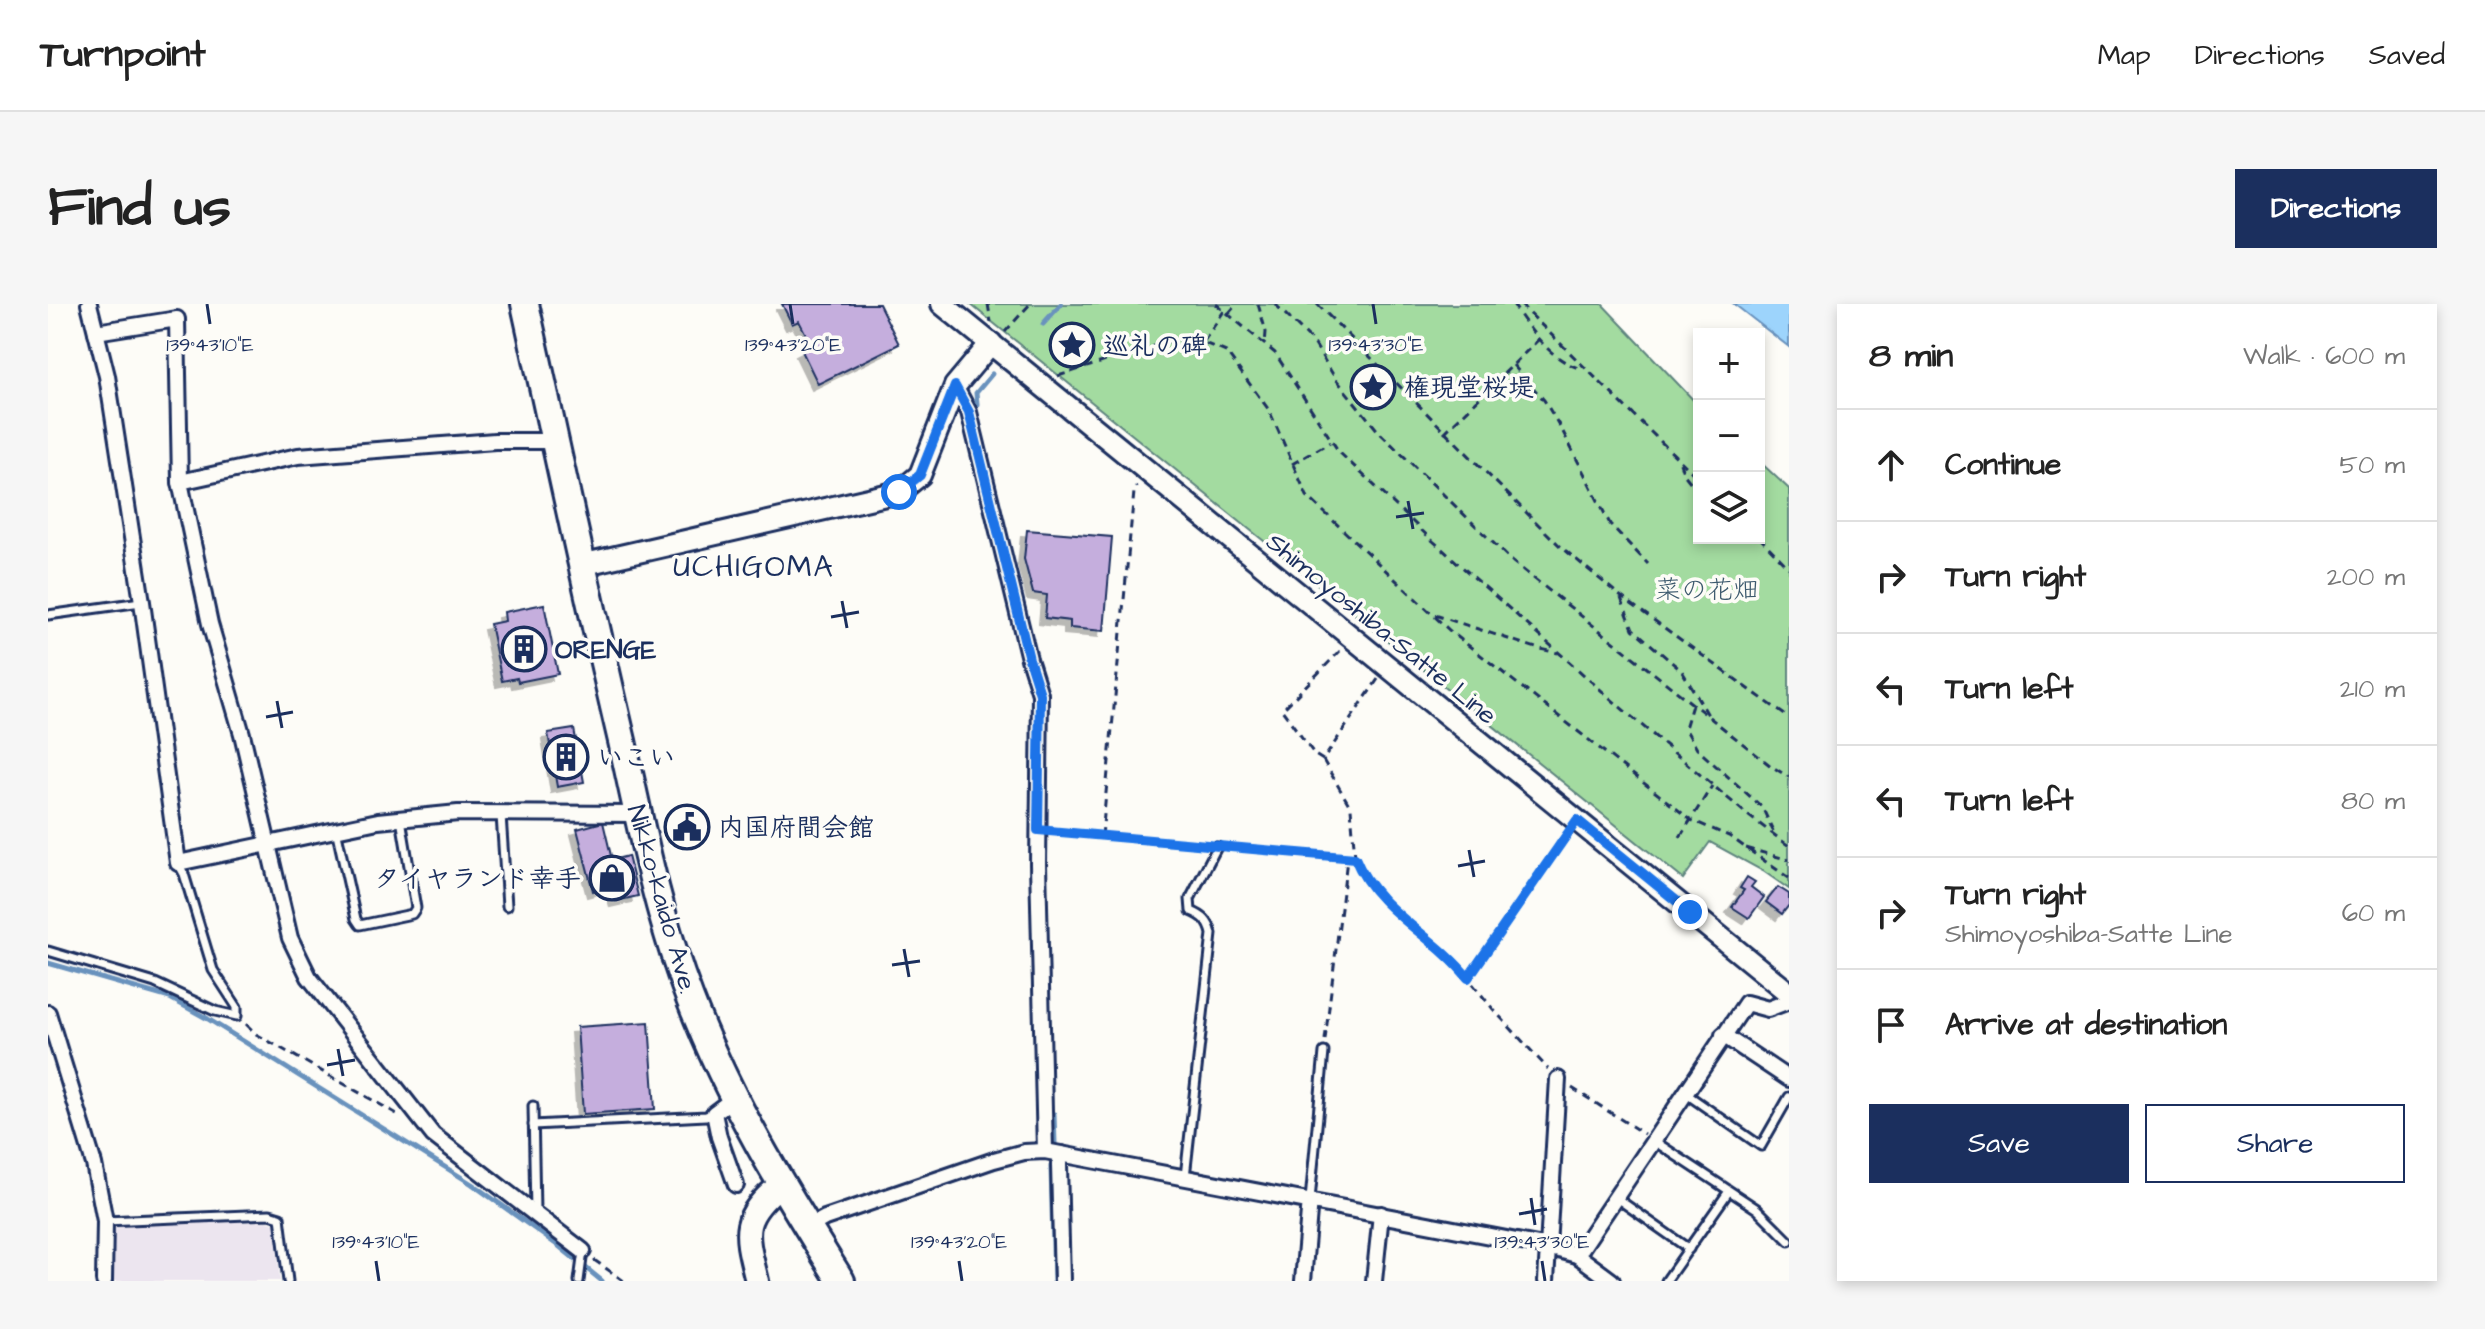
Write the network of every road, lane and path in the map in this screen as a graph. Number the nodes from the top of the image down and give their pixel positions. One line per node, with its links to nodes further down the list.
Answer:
1 (89, 304): 14 (street)
2 (525, 304): 24 (highway, Nikko-kaido Ave.)
3 (942, 304): 15 (main road, Shimoyoshiba-Satte Line)
4 (988, 304): 15 (path)
5 (1030, 304): 15 (path)
6 (1216, 304): 13 (path)
7 (1237, 304): 13 (path)
8 (1258, 304): 18 (path)
9 (1275, 304): 43 (path)
10 (1317, 304): 23 (path)
11 (1513, 304): 16 (path)
12 (1520, 304): 20 (path)
13 (1226, 313): 17 (path); 18 (path)
14 (96, 332): 30 (street); 37 (street)
15 (995, 335): 22 (main road); 28 (main road, Shimoyoshiba-Satte Line)
16 (1539, 339): 19 (path); 20 (path)
17 (1203, 342): 21 (path); 27 (path)
18 (1265, 345): 25 (path)
19 (1513, 365): 23 (path); 33 (path)
20 (1585, 370): 26 (path)
21 (1054, 377)
22 (955, 386): 34 (main road); 55 (street)
23 (1444, 433): 36 (path)
24 (555, 441): 30 (street); 34 (highway, Nikko-kaido Ave.)
25 (1332, 441): 27 (path); 41 (path)
26 (1679, 461): 29 (path); 31 (path)
27 (1292, 464): 38 (path)
28 (1146, 469): 40 (main road, Shimoyoshiba-Satte Line); 56 (path)
29 (1693, 474)
30 (180, 482): 59 (street)
31 (1693, 486)
32 (1765, 543): 35 (path)
33 (1648, 564)
34 (581, 565): 49 (highway, Nikko-kaido Ave.)
35 (1789, 568)
36 (1619, 595): 44 (path); 45 (path)
37 (142, 602): 39 (lane); 66 (street)
38 (1432, 614): 41 (path); 53 (path)
39 (48, 615)
40 (1354, 638): 42 (main road, Shimoyoshiba-Satte Line); 46 (path)
41 (1560, 653): 48 (path)
42 (1388, 666): 46 (path); 52 (main road, Shimoyoshiba-Satte Line)
43 (1692, 705): 44 (path); 57 (path)
44 (1709, 718): 47 (path)
45 (1789, 718)
46 (1323, 760): 63 (path)
47 (1789, 777)
48 (1713, 785): 53 (path); 57 (path)
49 (638, 814): 50 (street); 82 (highway, Nikko-kaido Ave.)
50 (501, 815): 51 (street); 68 (lane)
51 (401, 819): 54 (street); 54 (lane)
52 (1577, 820): 70 (path); 71 (main road, Shimoyoshiba-Satte Line)
53 (1691, 820): 58 (path); 62 (path)
54 (336, 829): 59 (street)
55 (1038, 830): 56 (path); 86 (street)
56 (1102, 836): 61 (path)
57 (1775, 836): 60 (path)
58 (1680, 837)
59 (267, 843): 66 (street); 94 (street)
60 (1789, 846)
61 (1217, 847): 64 (path); 88 (lane)
62 (1745, 848): 65 (path); 67 (path)
63 (1355, 858): 64 (path); 70 (path)
64 (1347, 859): 76 (path)
65 (1789, 860)
66 (178, 863): 74 (lane)
67 (1789, 878)
68 (507, 906)
69 (48, 951): 74 (lane)
70 (1468, 978): 77 (path)
71 (1789, 993)
72 (1789, 1001): 75 (street)
73 (48, 1013): 96 (street)
74 (237, 1016): 83 (path)
75 (1723, 1035): 78 (street); 79 (street)
76 (1324, 1052): 93 (lane)
77 (1558, 1079): 85 (path); 99 (street)
78 (1789, 1079)
79 (1685, 1093): 80 (lane); 85 (street)
80 (1789, 1097)
81 (533, 1106): 84 (lane)
82 (724, 1106): 84 (lane); 89 (street); 90 (highway, Nikko-kaido Ave.)
83 (406, 1120)
84 (533, 1125): 94 (lane)
85 (1653, 1140): 91 (lane); 92 (street)
86 (1045, 1151): 87 (street); 97 (street)
87 (1062, 1154): 88 (street); 110 (street)
88 (1185, 1177): 93 (street)
89 (736, 1185)
90 (780, 1185): 97 (highway, Nikko-kaido Ave.); 108 (main road)
91 (1729, 1191): 98 (lane); 100 (lane)
92 (1615, 1197): 100 (lane); 102 (street)
93 (1310, 1200): 95 (street); 111 (street)
94 (535, 1214): 101 (street)
95 (1381, 1214): 99 (street); 112 (street)
96 (105, 1221): 104 (street); 105 (lane)
97 (807, 1228): 109 (highway, Nikko-kaido Ave.)
98 (1789, 1241)
99 (1548, 1247): 102 (street); 113 (street)
100 (1689, 1249): 115 (lane)
101 (583, 1254): 106 (lane)
102 (1577, 1255): 114 (street)
103 (597, 1262): 107 (path)
104 (104, 1281)
105 (288, 1281)
106 (579, 1281)
107 (624, 1281)
108 (757, 1281)
109 (841, 1281)
110 (1062, 1281)
111 (1303, 1281)
112 (1374, 1281)
113 (1546, 1281)
114 (1612, 1281)
115 (1666, 1281)

